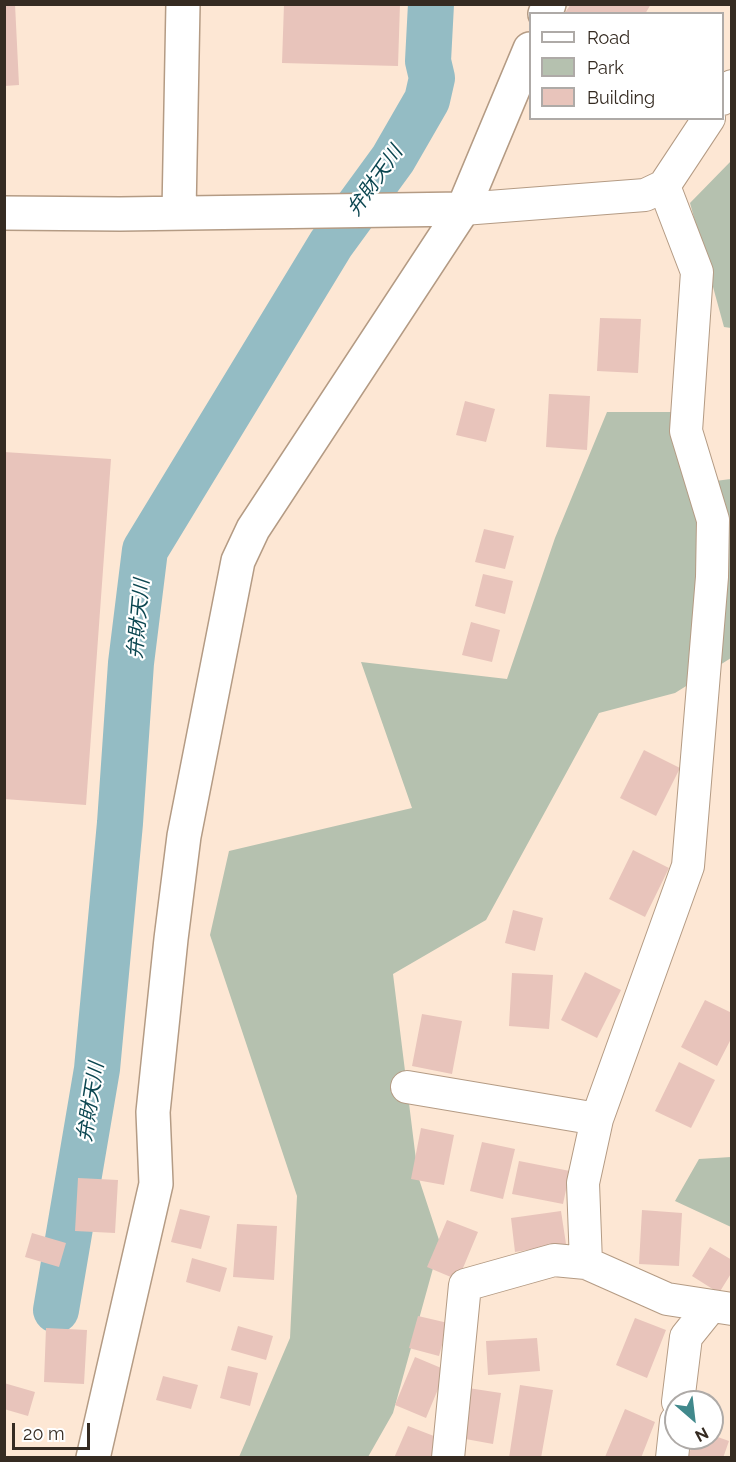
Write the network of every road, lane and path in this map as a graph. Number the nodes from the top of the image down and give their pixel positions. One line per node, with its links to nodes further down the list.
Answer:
1 (183, 4): 6 (street)
2 (529, 54): 5 (street)
3 (708, 120): 4 (street)
4 (663, 186): 5 (street); 9 (street)
5 (464, 209): 6 (street); 13 (street)
6 (179, 212): 7 (street)
7 (4, 213)
8 (407, 1088): 9 (street)
9 (597, 1119): 10 (street)
10 (586, 1263): 11 (street); 14 (street)
11 (721, 1307): 12 (street)
12 (679, 1390)
13 (93, 1458)
14 (448, 1458)

